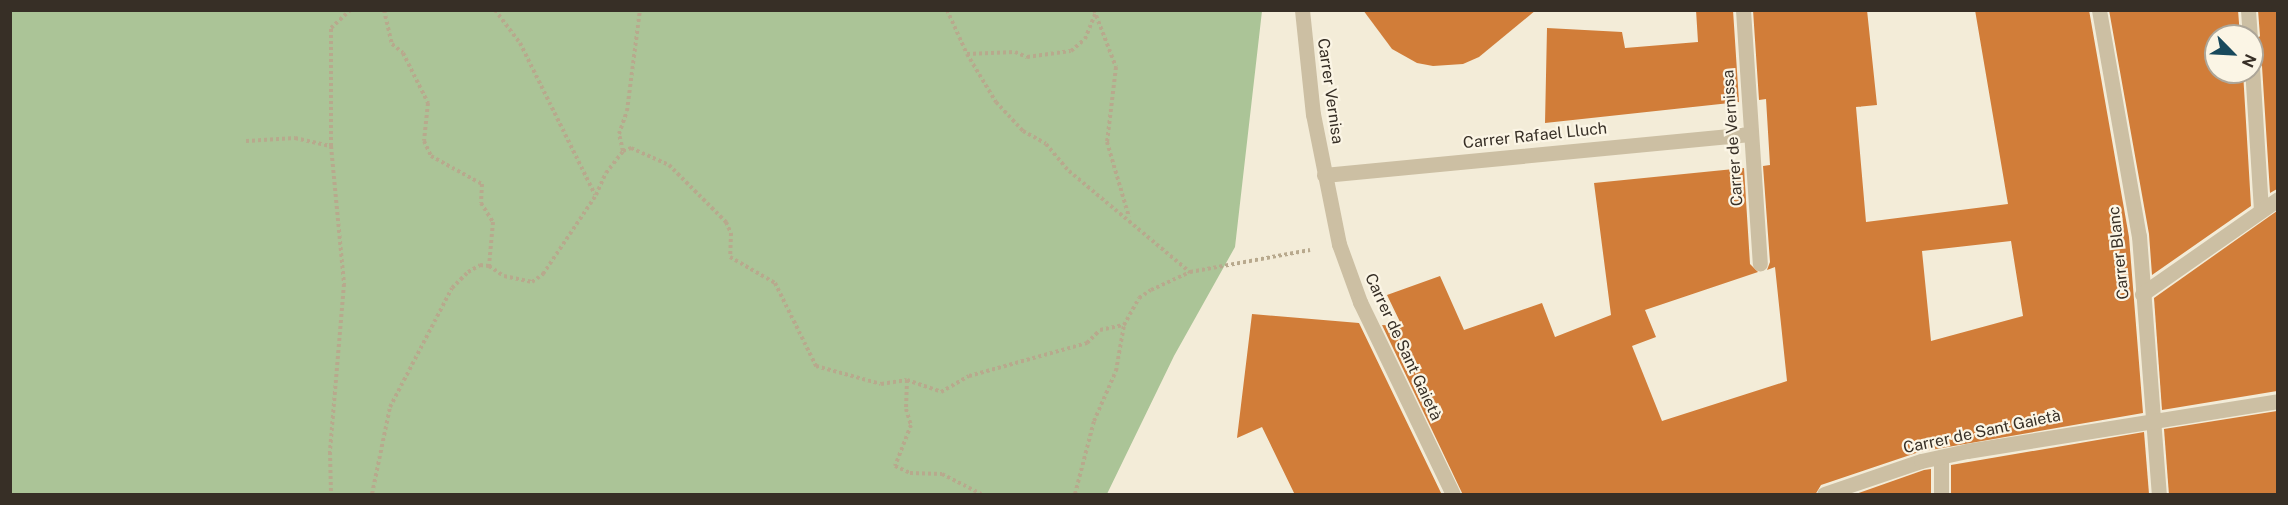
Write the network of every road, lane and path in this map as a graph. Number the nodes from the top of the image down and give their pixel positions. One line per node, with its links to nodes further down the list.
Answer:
1 (350, 10): 14 (path)
2 (384, 10): 23 (path)
3 (495, 10): 17 (path)
4 (640, 10): 15 (path)
5 (947, 10): 10 (path)
6 (1302, 10): 16 (street, Carrer Vernisa)
7 (1743, 10): 12 (street, Carrer de Vernissa)
8 (2098, 10): 25 (street, Carrer Blanc)
9 (1095, 12): 10 (path); 20 (path)
10 (967, 54): 20 (path)
11 (2253, 84): 19 (street)
12 (1750, 134): 16 (street, Carrer Rafael Lluch); 22 (street, Carrer de Vernissa)
13 (246, 141): 14 (path)
14 (331, 146): 31 (path)
15 (623, 151): 17 (path); 27 (path)
16 (1324, 175): 21 (street, Carrer de Sant Gaietà)
17 (596, 195): 23 (path)
18 (2277, 199): 19 (street)
19 (2261, 210): 25 (street)
20 (1129, 218): 24 (path)
21 (1339, 244): 24 (path); 35 (street, Carrer de Sant Gaietà)
22 (1760, 263)
23 (489, 266): 32 (path)
24 (1190, 272): 26 (path)
25 (2142, 294): 29 (street, Carrer Blanc)
26 (1124, 325): 27 (path); 34 (path)
27 (907, 380): 33 (path)
28 (2277, 401): 29 (street, Carrer de Sant Gaietà)
29 (2152, 422): 30 (street, Carrer de Sant Gaietà); 38 (street, Carrer Blanc)
30 (1941, 457): 36 (street, Carrer de Sant Gaietà); 37 (street)
31 (331, 495)
32 (372, 495)
33 (981, 495)
34 (1075, 495)
35 (1453, 495)
36 (1824, 495)
37 (1941, 495)
38 (2159, 495)

